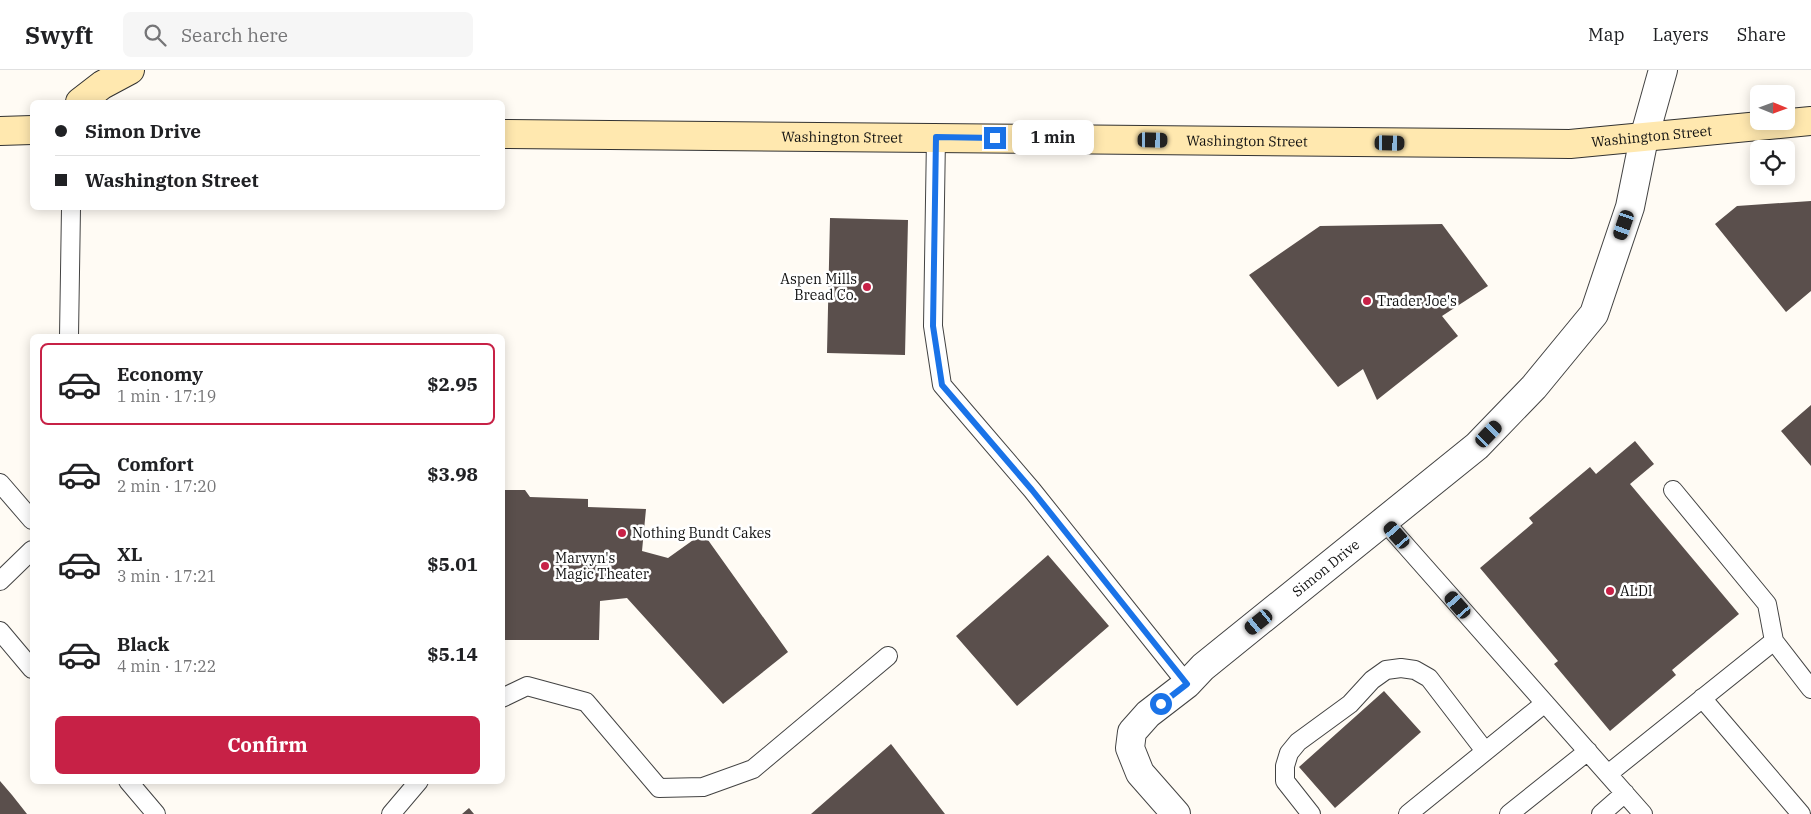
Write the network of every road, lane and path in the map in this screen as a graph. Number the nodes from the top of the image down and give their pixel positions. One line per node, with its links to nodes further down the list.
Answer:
1 (130, 70): 3 (main road)
2 (1663, 70): 9 (street, Simon Drive)
3 (82, 100)
4 (1811, 121): 9 (main road, Washington Street)
5 (30, 130): 6 (main road)
6 (0, 131)
7 (505, 134): 8 (main road, Washington Street)
8 (936, 137): 9 (main road, Washington Street); 22 (lane)
9 (1644, 138): 15 (street, Simon Drive)
10 (70, 210): 11 (lane)
11 (69, 334)
12 (0, 483): 14 (lane)
13 (1673, 490): 19 (lane)
14 (30, 518)
15 (1384, 520): 22 (street, Simon Drive); 26 (lane)
16 (30, 552): 17 (lane)
17 (0, 581)
18 (0, 631): 21 (lane)
19 (1774, 641): 23 (lane); 25 (lane)
20 (888, 656): 24 (lane)
21 (30, 667)
22 (1187, 684): 35 (street, Simon Drive)
23 (1811, 689)
24 (505, 697)
25 (1702, 698): 29 (lane); 41 (lane)
26 (1545, 703): 27 (lane); 28 (lane)
27 (1485, 751): 36 (lane); 37 (lane)
28 (1588, 752): 29 (lane); 38 (lane)
29 (1608, 774): 32 (lane)
30 (131, 784): 33 (lane)
31 (416, 784): 34 (lane)
32 (1625, 793): 39 (lane); 40 (lane)
33 (156, 814)
34 (391, 814)
35 (1176, 814)
36 (1311, 814)
37 (1408, 814)
38 (1509, 814)
39 (1601, 814)
40 (1643, 814)
41 (1801, 814)

